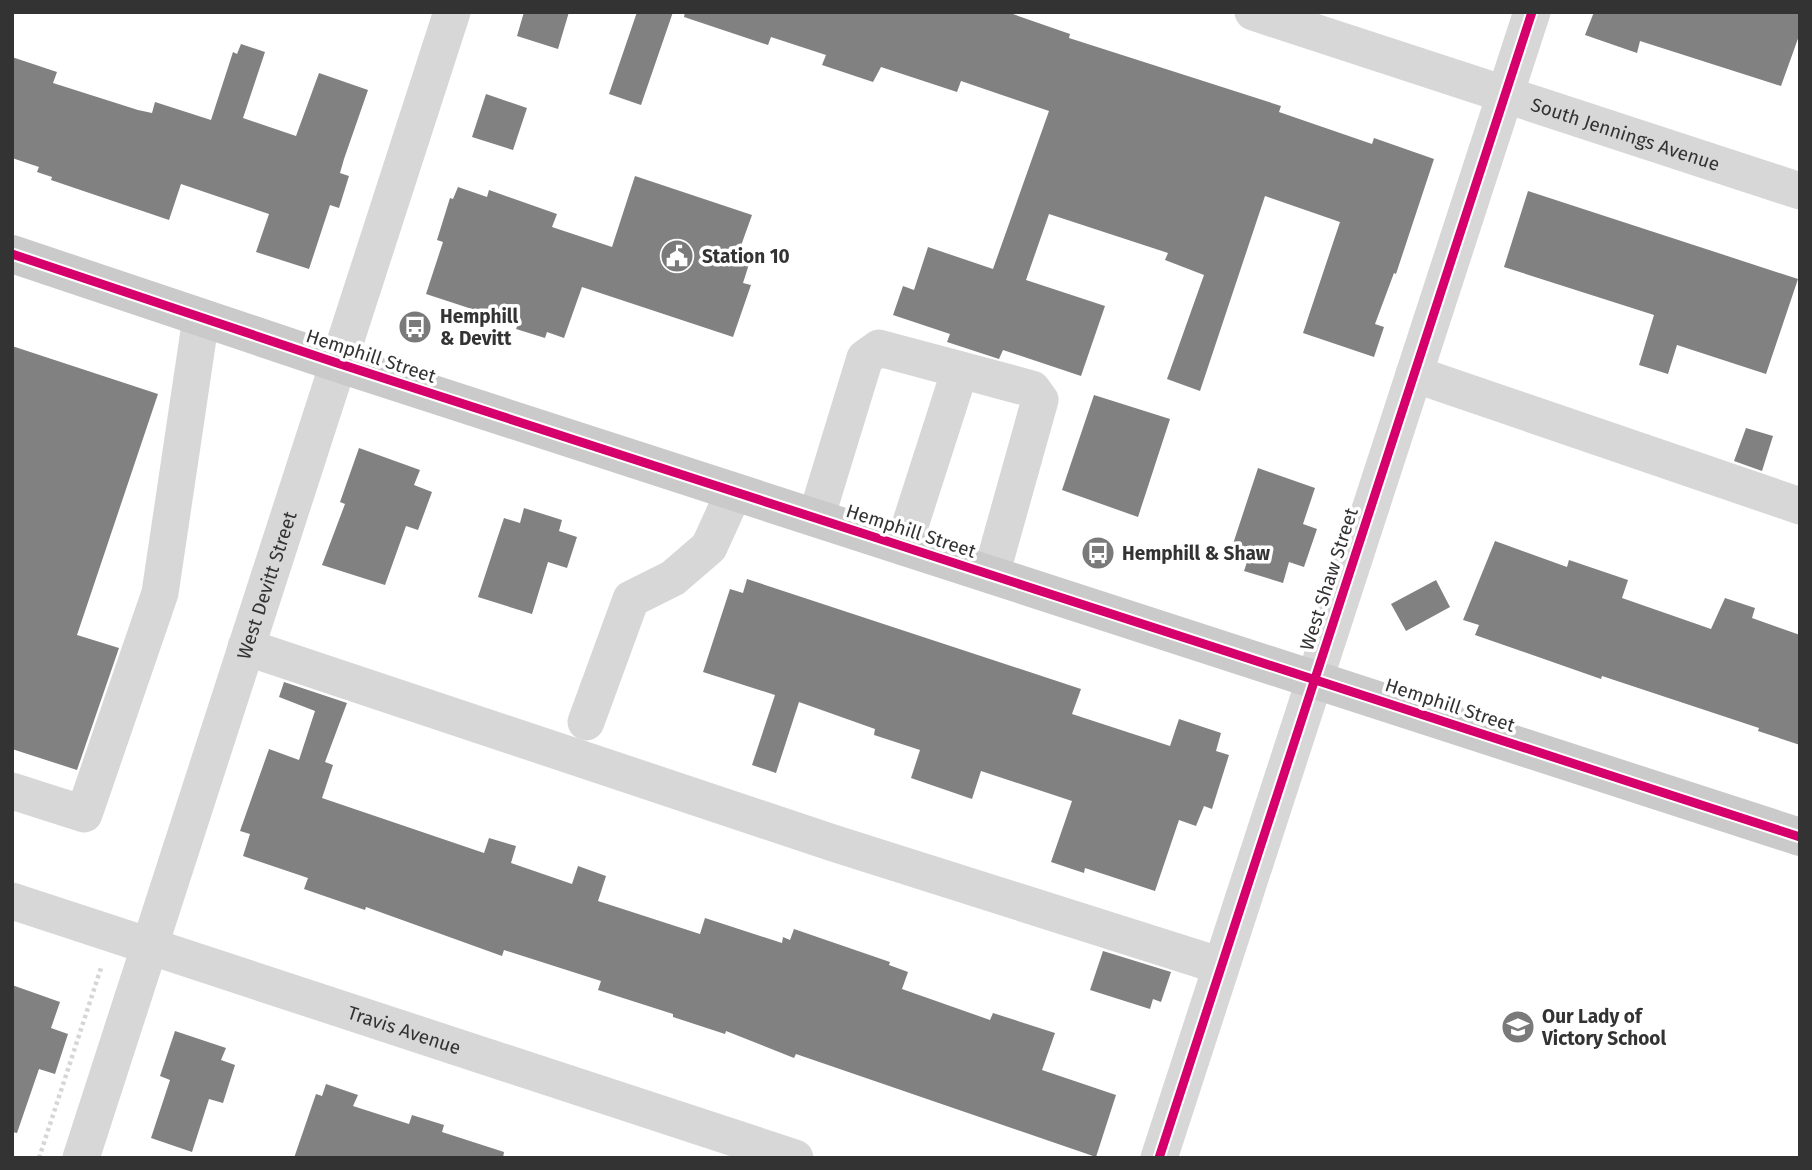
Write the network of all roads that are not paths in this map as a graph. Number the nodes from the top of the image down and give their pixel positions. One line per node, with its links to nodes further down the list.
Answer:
1 (452, 12): 8 (street, West Devitt Street)
2 (1253, 12): 4 (street, South Jennings Avenue)
3 (1532, 12): 4 (street, West Shaw Street)
4 (1505, 95): 5 (street, South Jennings Avenue); 10 (street, West Shaw Street)
5 (1800, 191)
6 (12, 254): 7 (main road, Hemphill Street)
7 (201, 318): 8 (main road, Hemphill Street); 19 (street)
8 (337, 363): 11 (main road, Hemphill Street); 16 (street, West Devitt Street)
9 (960, 370): 13 (street); 14 (street); 15 (street)
10 (1414, 374): 12 (street); 17 (street, West Shaw Street)
11 (734, 492): 13 (main road, Hemphill Street); 18 (street)
12 (1800, 506)
13 (816, 518): 14 (main road, Hemphill Street)
14 (903, 547): 15 (main road, Hemphill Street)
15 (991, 575): 17 (main road, Hemphill Street)
16 (246, 647): 22 (street, West Devitt Street); 23 (street)
17 (1314, 680): 20 (main road, Hemphill Street); 23 (street, West Shaw Street)
18 (586, 722)
19 (12, 790)
20 (1800, 836)
21 (12, 901): 22 (street, Travis Avenue)
22 (151, 944): 24 (street, West Devitt Street); 25 (street, Travis Avenue)
23 (1221, 966): 26 (street, West Shaw Street)
24 (81, 1158)
25 (795, 1158)
26 (1159, 1158)

